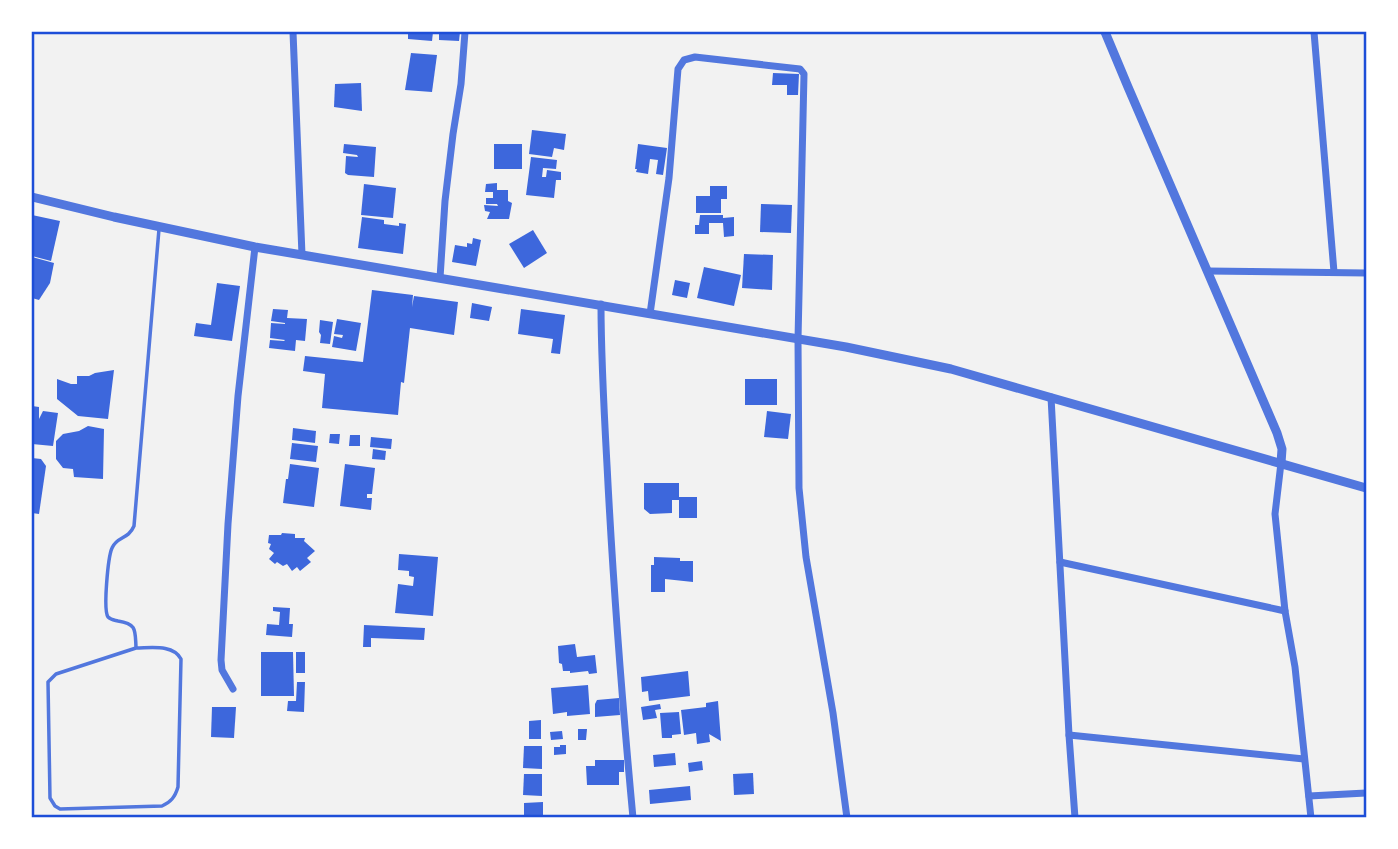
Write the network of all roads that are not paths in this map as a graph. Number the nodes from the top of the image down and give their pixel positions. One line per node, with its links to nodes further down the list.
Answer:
1 (293, 32): 8 (street)
2 (465, 32): 12 (street)
3 (1105, 32): 9 (street)
4 (1314, 32): 10 (street)
5 (32, 197): 6 (street)
6 (159, 227): 7 (street); 21 (lane)
7 (255, 247): 8 (street); 22 (street)
8 (302, 255): 12 (street)
9 (1208, 271): 10 (street); 17 (street)
10 (1334, 272): 11 (street)
11 (1367, 273)
12 (440, 278): 13 (street)
13 (601, 304): 14 (street); 27 (street)
14 (650, 314): 15 (street); 15 (street)
15 (798, 339): 16 (street); 28 (street)
16 (1051, 397): 17 (street); 19 (street)
17 (1281, 463): 18 (street); 20 (street)
18 (1367, 488)
19 (1060, 562): 20 (street); 23 (street)
20 (1286, 611): 24 (street)
21 (136, 648): 21 (lane)
22 (233, 689)
23 (1069, 735): 24 (street); 29 (street)
24 (1304, 759): 26 (street)
25 (1367, 793): 26 (street)
26 (1308, 796): 30 (street)
27 (633, 817)
28 (847, 817)
29 (1075, 817)
30 (1311, 817)

